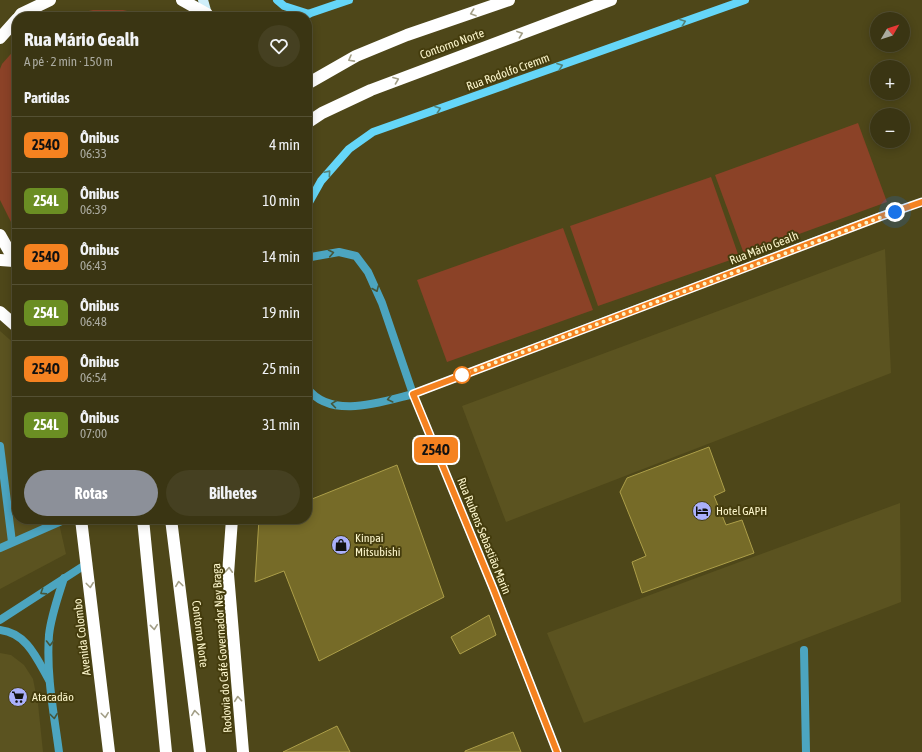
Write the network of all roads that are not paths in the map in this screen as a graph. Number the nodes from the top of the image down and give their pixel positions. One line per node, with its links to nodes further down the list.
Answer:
1 (50, 0): 9 (highway)
2 (182, 0): 10 (highway)
3 (203, 0): 11 (main road)
4 (277, 0): 12 (street)
5 (349, 0): 13 (street)
6 (509, 0): 16 (highway, Contorno Norte, one-way to 16)
7 (611, 0): 17 (highway, Contorno Norte, one-way to 7)
8 (745, 0): 18 (street, Rua Rodolfo Cremm, one-way to 8)
9 (25, 12)
10 (203, 12)
11 (207, 12)
12 (303, 12)
13 (312, 13)
14 (12, 25): 15 (highway)
15 (0, 38)
16 (312, 81)
17 (312, 120)
18 (312, 197)
19 (922, 202): 28 (street, Rua Mário Gealh)
20 (0, 235): 21 (highway)
21 (12, 256)
22 (312, 257): 28 (street, Rua Rubens Sebastião Marin, one-way to 28)
23 (0, 260): 24 (highway)
24 (12, 262)
25 (0, 312): 26 (highway)
26 (12, 323)
27 (312, 393): 28 (street, Rua Mário Gealh, one-way to 27)
28 (413, 394): 48 (street, Rua Rubens Sebastião Marin)
29 (0, 446): 35 (street)
30 (54, 524): 35 (street)
31 (83, 524): 37 (highway, Avenida Colombo)
32 (143, 524): 45 (highway, one-way to 45)
33 (172, 524): 46 (highway, Contorno Norte, one-way to 33)
34 (232, 524): 47 (highway, Rodovia do Café Governador Ney Braga, one-way to 34)
35 (12, 542): 36 (street)
36 (0, 548)
37 (88, 563): 38 (street); 44 (highway, Avenida Colombo, one-way to 44)
38 (64, 578): 39 (street, one-way to 39); 42 (street, one-way to 42)
39 (0, 620)
40 (0, 630): 42 (street)
41 (804, 650): 49 (street)
42 (50, 681): 43 (street, one-way to 43)
43 (59, 752)
44 (109, 752)
45 (166, 752)
46 (200, 752)
47 (243, 752)
48 (556, 752)
49 (806, 752)

